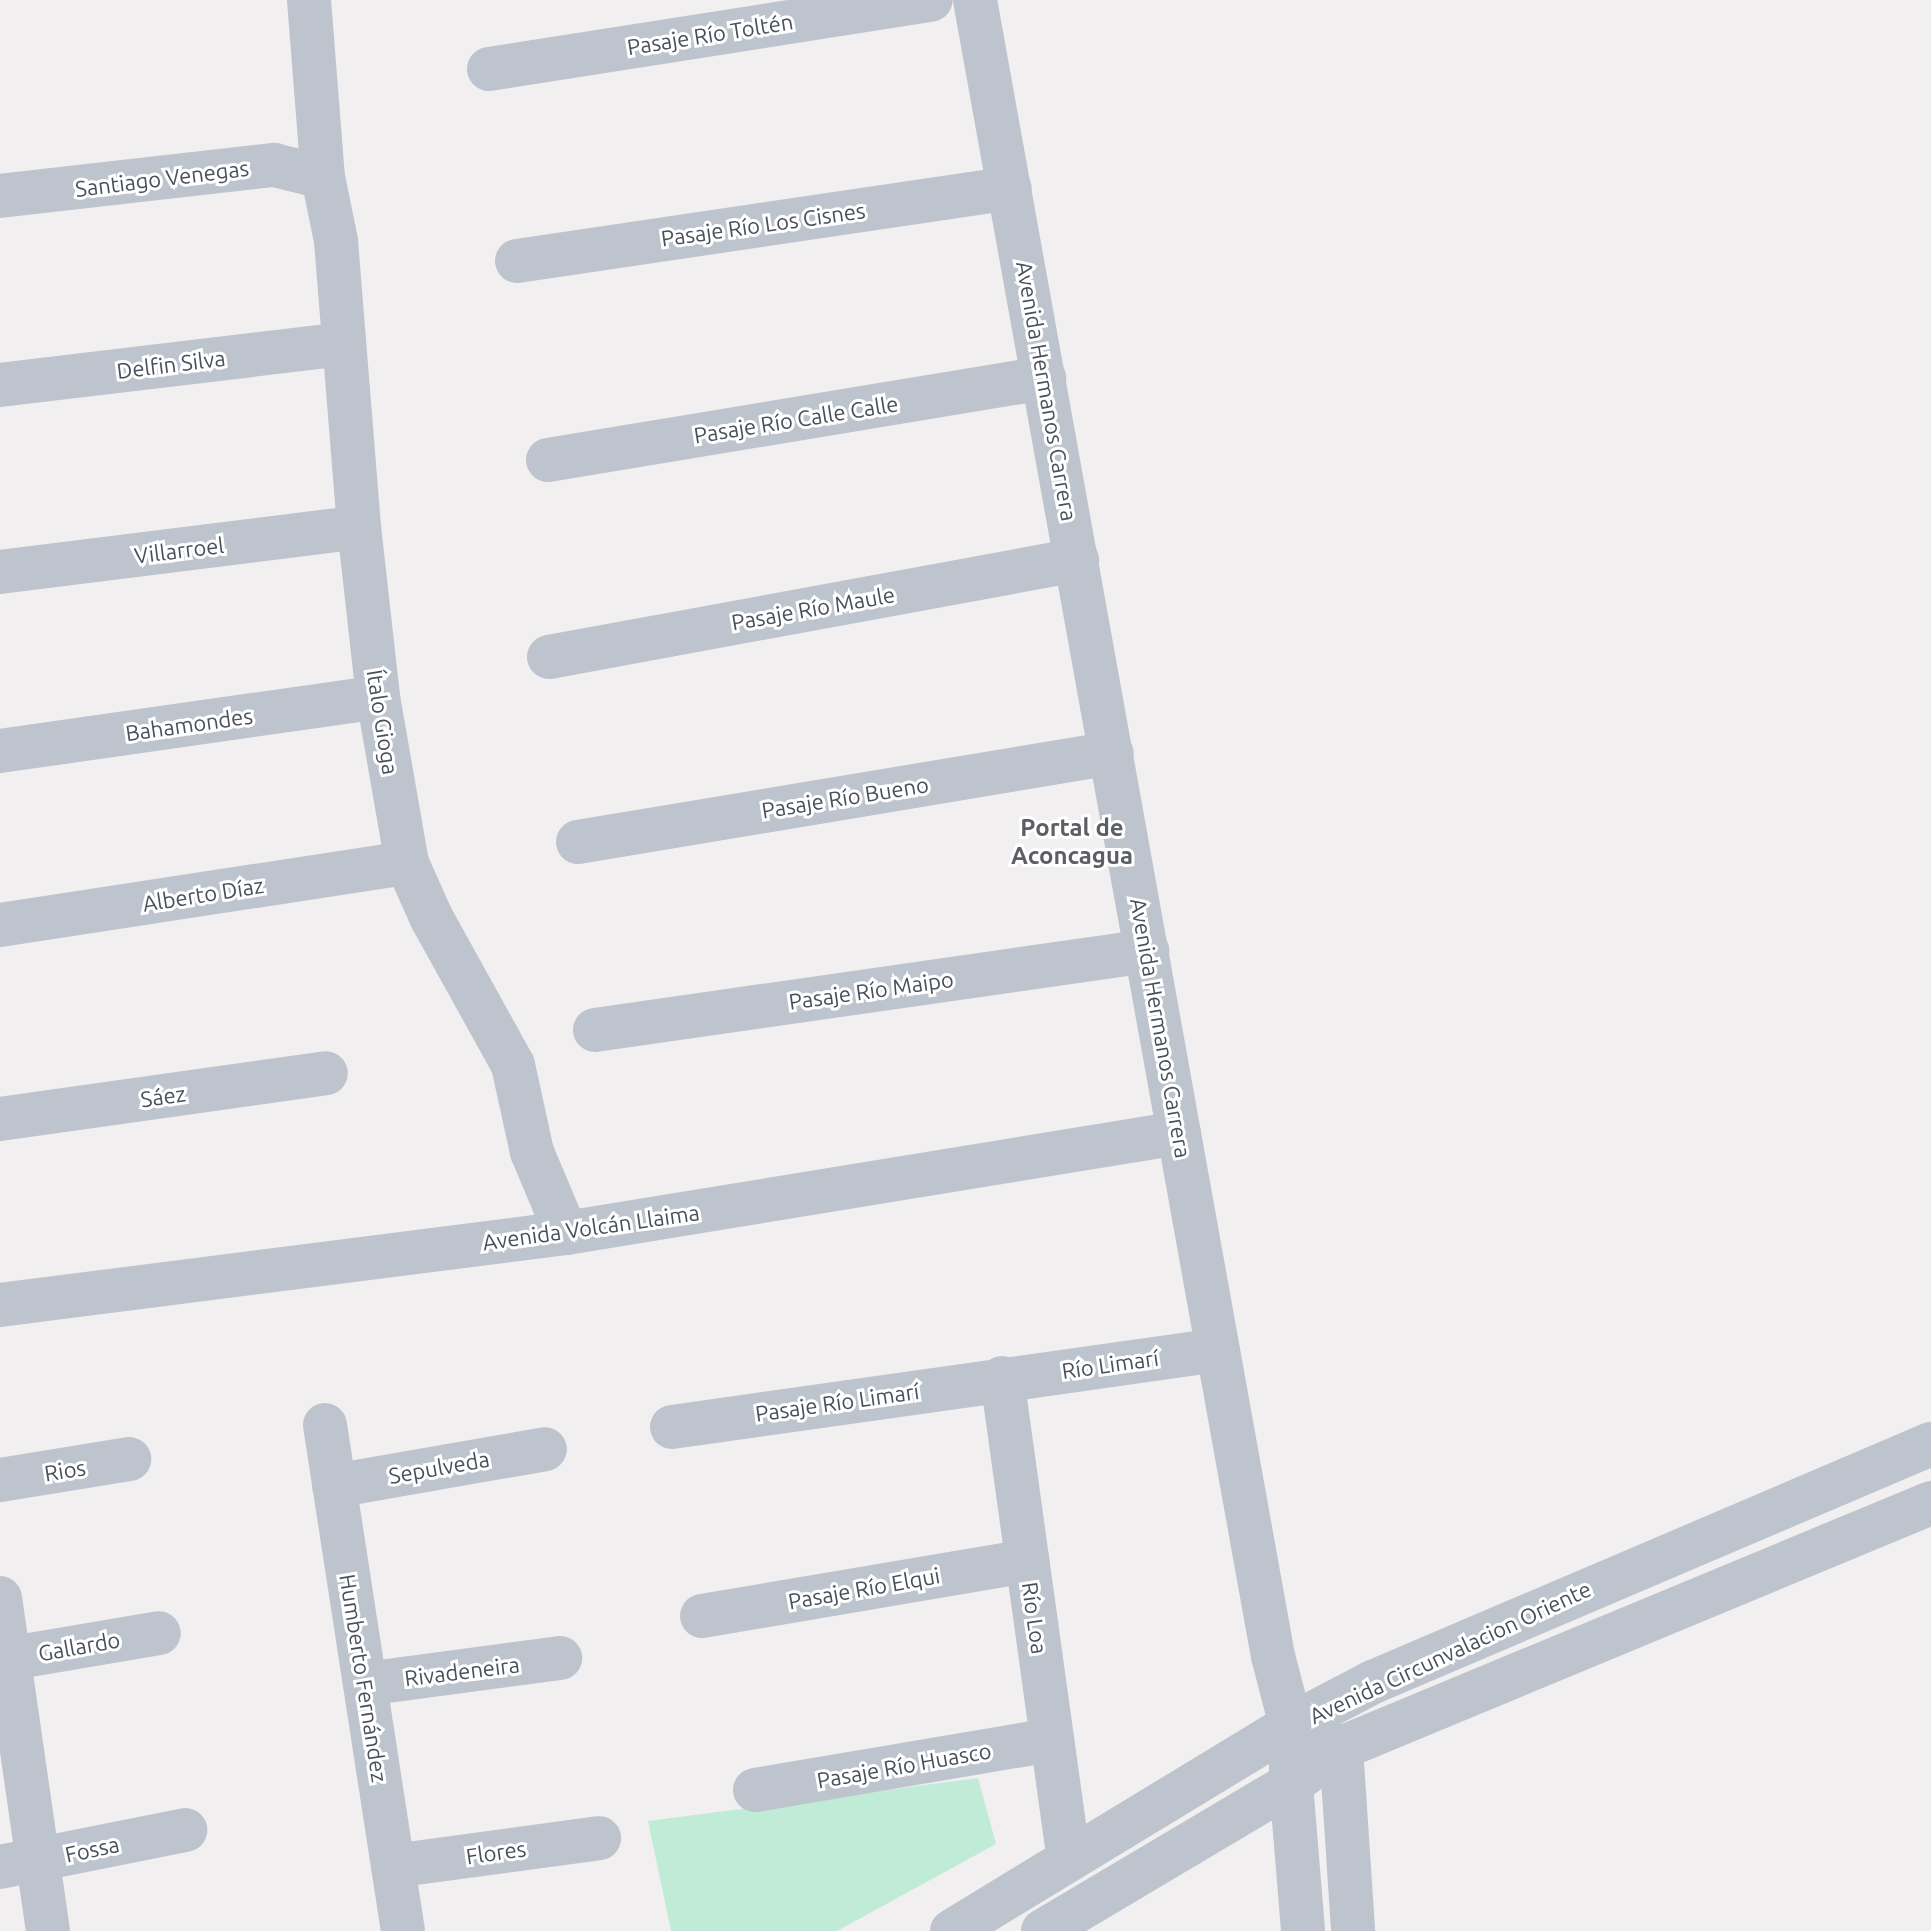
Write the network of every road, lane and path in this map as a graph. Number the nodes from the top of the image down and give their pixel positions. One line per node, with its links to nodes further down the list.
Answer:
1 (309, 0): 5 (street, Ítalo Gioga)
2 (931, 0): 4 (street, Pasaje Río Toltén)
3 (975, 0): 6 (street, Avenida Hermanos Carrera)
4 (489, 69)
5 (323, 177): 7 (street, Santiago Venegas); 9 (street, Ítalo Gioga)
6 (1010, 188): 8 (street, Pasaje Río Los Cisnes); 10 (street, Avenida Hermanos Carrera)
7 (0, 196)
8 (517, 261)
9 (342, 344): 11 (street, Delfin Silva); 13 (street, Ítalo Gioga)
10 (1044, 378): 12 (street, Pasaje Río Calle Calle); 14 (street, Avenida Hermanos Carrera)
11 (0, 385)
12 (548, 460)
13 (359, 527): 15 (street, Villarroel); 17 (street, Ítalo Gioga)
14 (1077, 560): 16 (street, Pasaje Río Maule); 19 (street, Avenida Hermanos Carrera)
15 (0, 572)
16 (549, 657)
17 (378, 697): 18 (street, Bahamondes); 21 (street, Ítalo Gioga)
18 (0, 751)
19 (1112, 753): 20 (street, Pasaje Río Bueno); 23 (street, Avenida Hermanos Carrera)
20 (578, 842)
21 (407, 863): 22 (street, Alberto Díaz); 28 (street, Ítalo Gioga)
22 (0, 925)
23 (1147, 951): 24 (street, Pasaje Río Maipo); 27 (street, Avenida Hermanos Carrera)
24 (595, 1030)
25 (326, 1073): 26 (street, Sáez)
26 (0, 1119)
27 (1179, 1133): 28 (street, Avenida Volcán Llaima); 30 (street, Avenida Hermanos Carrera)
28 (566, 1233): 29 (street, Avenida Volcán Llaima)
29 (0, 1305)
30 (1218, 1350): 31 (street, Río Limarí); 47 (street, Avenida Hermanos Carrera)
31 (1002, 1378): 33 (street, Pasaje Río Limarí); 40 (street, Río Loa)
32 (325, 1425): 38 (street, Humberto Fernández)
33 (672, 1427)
34 (1931, 1444): 47 (street, Avenida Circunvalacion Oriente)
35 (545, 1449): 38 (street, Sepulveda)
36 (129, 1459): 37 (street, Rios)
37 (0, 1480)
38 (334, 1486): 46 (street, Humberto Fernández)
39 (1931, 1503): 49 (street, Avenida Circunvalacion Oriente)
40 (1027, 1561): 42 (street, Pasaje Río Elqui); 48 (street, Río Loa)
41 (0, 1598): 45 (street)
42 (702, 1616)
43 (159, 1633): 45 (street, Gallardo)
44 (560, 1658): 46 (street, Rivadeneira)
45 (4, 1660): 55 (street)
46 (365, 1684): 56 (street, Humberto Fernández)
47 (1291, 1725): 49 (street); 50 (street, Avenida Hermanos Carrera); 54 (street, Avenida Circunvalacion Oriente)
48 (1052, 1740): 51 (street, Pasaje Río Huasco); 54 (street, Río Loa)
49 (1341, 1748): 50 (street, Avenida Circunvalacion Oriente); 62 (street)
50 (1291, 1784): 60 (street, Avenida Circunvalacion Oriente); 61 (street, Avenida Hermanos Carrera)
51 (755, 1790)
52 (185, 1830): 55 (street, Fossa)
53 (599, 1838): 56 (street, Flores)
54 (1069, 1859): 59 (street, Avenida Circunvalacion Oriente)
55 (19, 1864): 57 (street)
56 (393, 1866): 58 (street, Humberto Fernández)
57 (48, 1931)
58 (403, 1931)
59 (952, 1931)
60 (1043, 1931)
61 (1303, 1931)
62 (1353, 1931)

